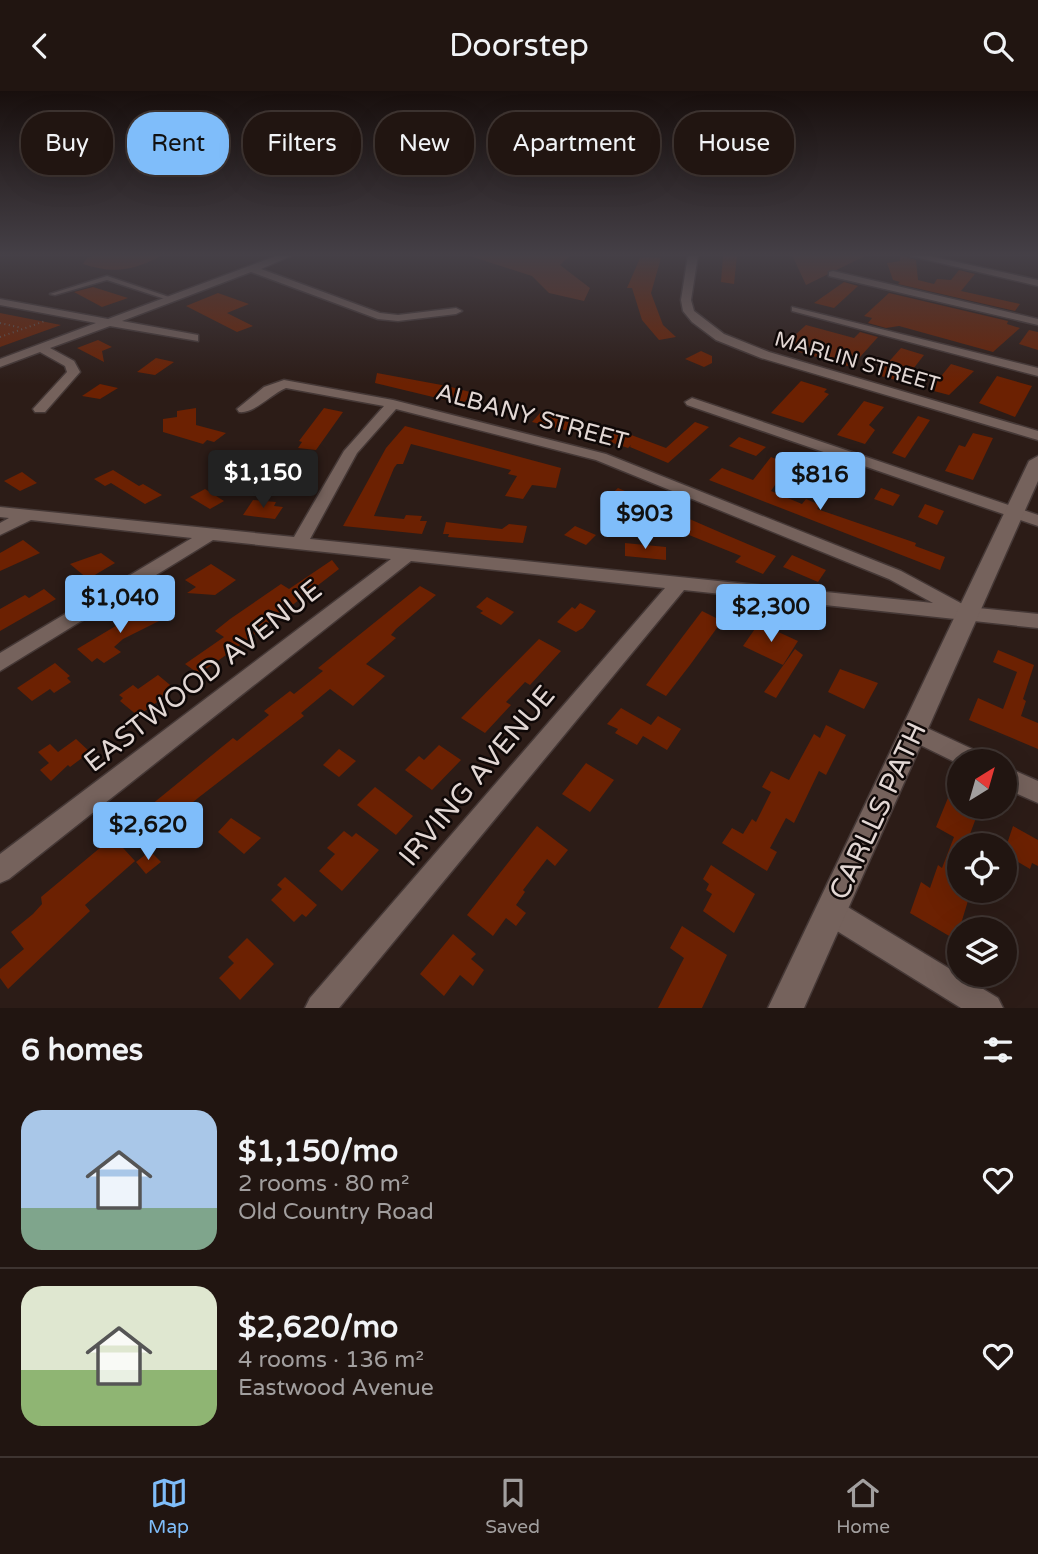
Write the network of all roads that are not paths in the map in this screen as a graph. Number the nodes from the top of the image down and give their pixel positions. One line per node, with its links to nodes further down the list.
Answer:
1 (166, 298): 6 (lane)
2 (173, 298): 6 (street)
3 (329, 298): 9 (street)
4 (686, 298): 20 (street, MARLIN STREET)
5 (935, 298): 11 (street)
6 (170, 299): 10 (street)
7 (0, 302): 10 (street)
8 (796, 309): 15 (street)
9 (456, 311)
10 (110, 321): 12 (street); 13 (street)
11 (1038, 322)
12 (194, 338)
13 (41, 348): 14 (street); 18 (street)
14 (0, 363)
15 (1038, 372)
16 (692, 402): 23 (street)
17 (393, 404): 19 (street, ALBANY STREET); 28 (street); 31 (street, ALBANY STREET)
18 (40, 409)
19 (244, 409)
20 (1038, 436)
21 (1038, 461): 23 (street, CARLLS PATH)
22 (0, 512): 24 (street)
23 (1015, 513): 25 (street); 31 (street, CARLLS PATH)
24 (30, 514): 26 (street); 27 (street)
25 (1038, 521)
26 (0, 530)
27 (212, 533): 28 (street); 34 (street)
28 (299, 543): 29 (street)
29 (409, 554): 30 (street); 39 (street, EASTWOOD AVENUE)
30 (680, 583): 31 (street); 41 (street, IRVING AVENUE)
31 (970, 614): 32 (street); 33 (street, ALBANY STREET); 35 (street, CARLLS PATH)
32 (1038, 621)
33 (1038, 633)
34 (0, 663)
35 (914, 731): 36 (street); 40 (street, CARLLS PATH)
36 (951, 749)
37 (1017, 782): 38 (street)
38 (1038, 792)
39 (0, 870)
40 (831, 911): 42 (street, CARLLS PATH); 43 (street)
41 (320, 1008)
42 (786, 1008)
43 (988, 1008)

